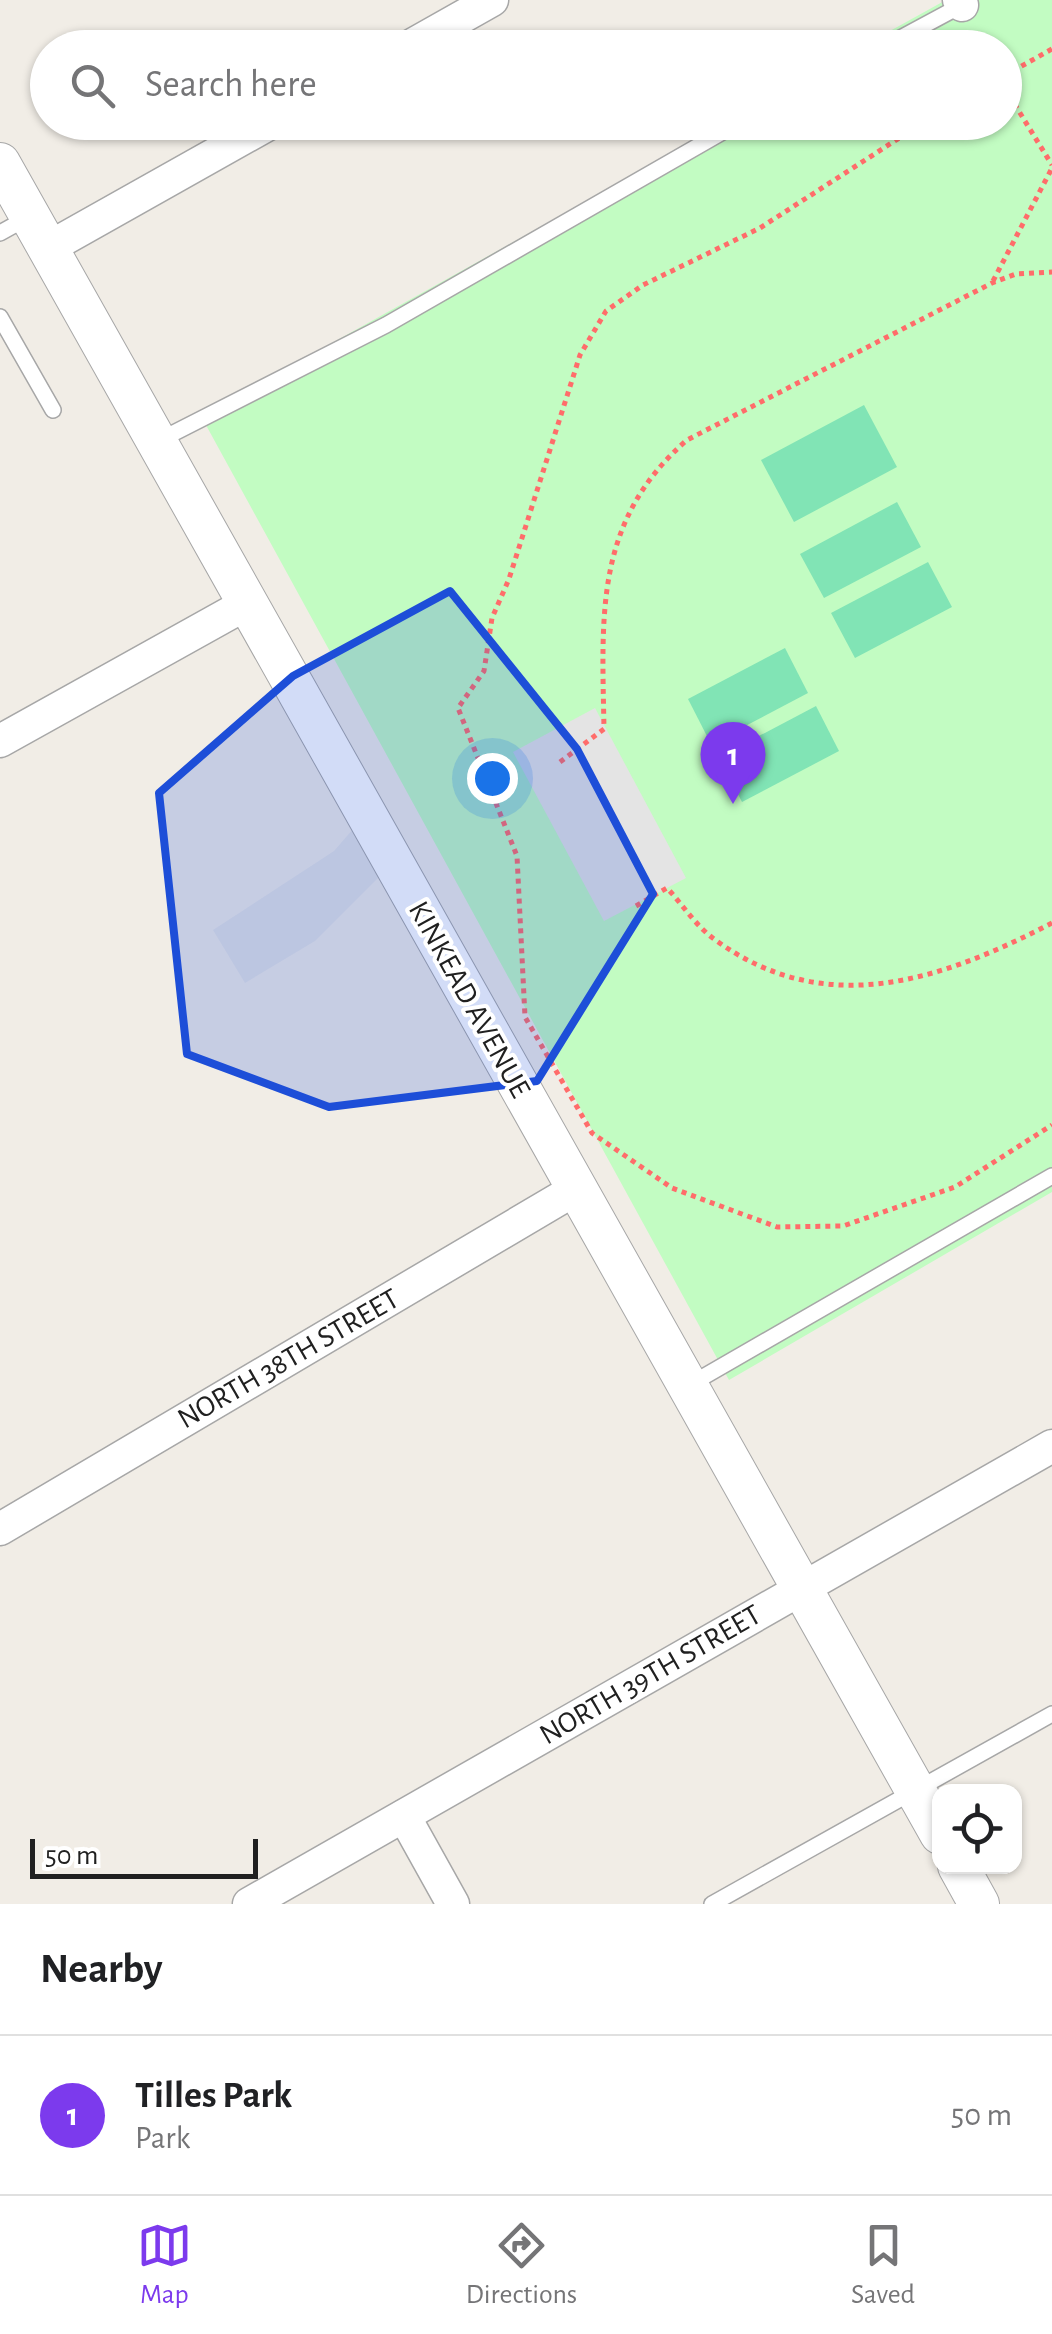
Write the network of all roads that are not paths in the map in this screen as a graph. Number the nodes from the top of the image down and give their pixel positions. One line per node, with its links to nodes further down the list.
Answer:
1 (492, 0): 3 (street)
2 (964, 2): 4 (lane)
3 (439, 30)
4 (914, 30)
5 (232, 140): 8 (street)
6 (709, 140): 11 (lane)
7 (0, 163): 8 (street, KINKEAD AVENUE)
8 (26, 232): 11 (street, KINKEAD AVENUE)
9 (0, 317): 10 (lane)
10 (53, 410)
11 (157, 442): 12 (street, KINKEAD AVENUE)
12 (248, 603): 13 (street); 15 (street, KINKEAD AVENUE)
13 (0, 741)
14 (1052, 1176): 16 (lane)
15 (576, 1189): 16 (street, KINKEAD AVENUE); 18 (street, NORTH 38TH STREET)
16 (688, 1386): 19 (street, KINKEAD AVENUE)
17 (1052, 1446): 19 (street, NORTH 39TH STREET)
18 (0, 1528)
19 (801, 1588): 21 (street, KINKEAD AVENUE); 22 (street, NORTH 39TH STREET)
20 (1052, 1714): 21 (lane)
21 (916, 1792): 23 (street, KINKEAD AVENUE); 27 (lane)
22 (404, 1816): 25 (street, NORTH 39TH STREET); 26 (street)
23 (932, 1820)
24 (962, 1874): 28 (street)
25 (248, 1904)
26 (453, 1904)
27 (712, 1904)
28 (979, 1904)

